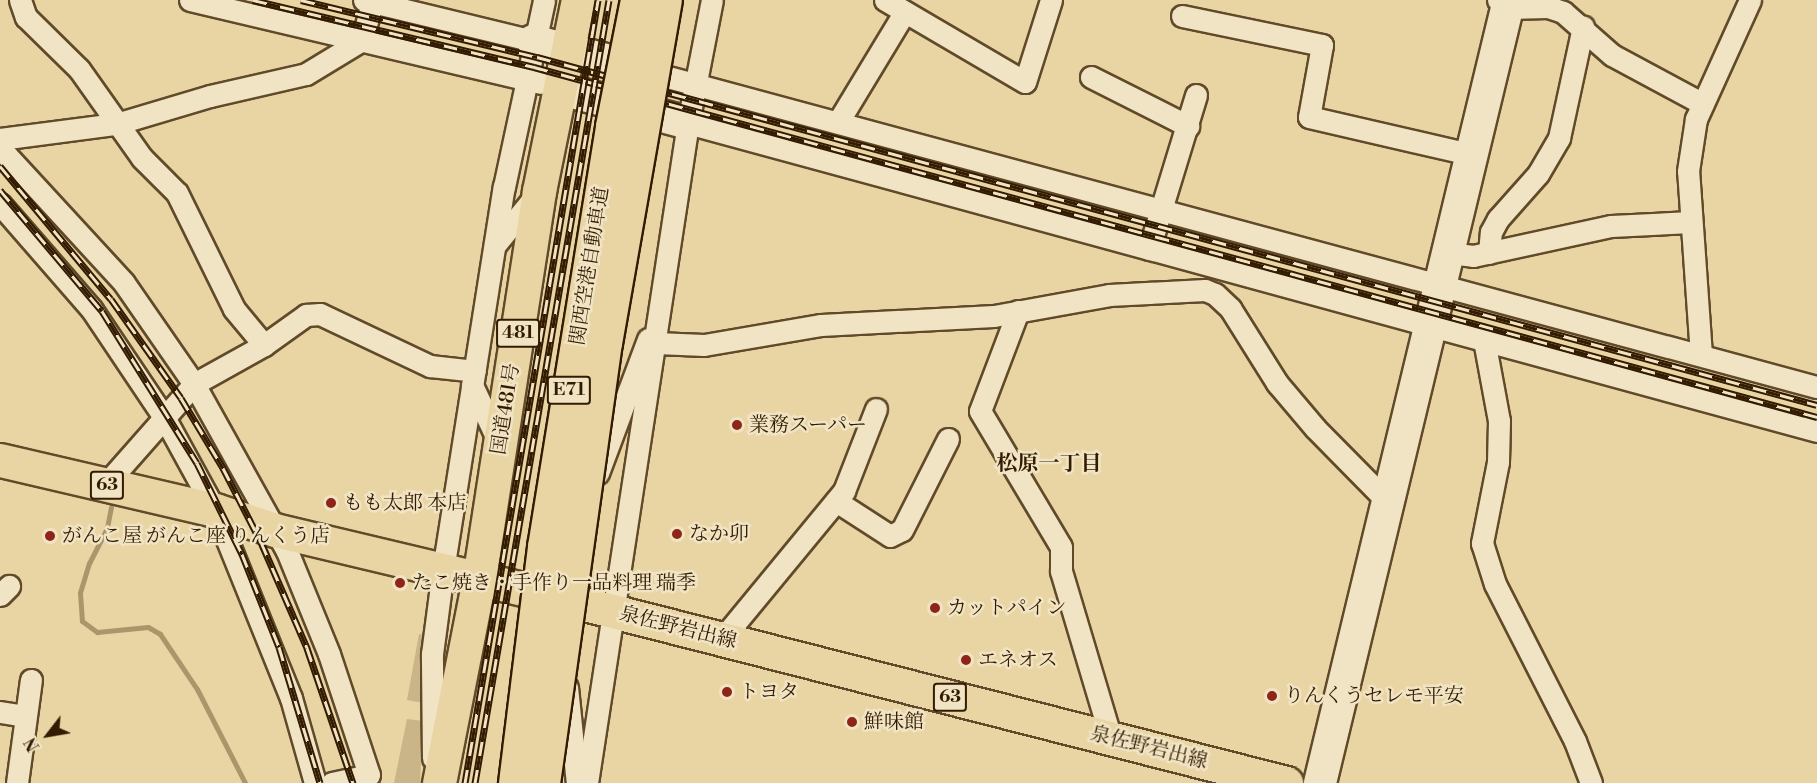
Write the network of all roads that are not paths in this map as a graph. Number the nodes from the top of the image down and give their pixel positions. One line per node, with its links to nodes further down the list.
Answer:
1 (20, 0): 29 (street)
2 (190, 0): 17 (street)
3 (544, 0): 18 (street)
4 (578, 0): 19 (main road, 国道481号 / 481)
5 (637, 0): 82 (main road, 関西空港自動車道 / E71, bridge)
6 (665, 0): 83 (main road, 関西空港自動車道 / E71, bridge)
7 (680, 0): 20 (main road)
8 (712, 0): 23 (street)
9 (885, 0): 14 (street)
10 (1051, 0): 14 (street)
11 (1750, 0): 25 (street)
12 (368, 1): 17 (street); 18 (street)
13 (1504, 3): 16 (street); 33 (street)
14 (904, 13): 27 (street)
15 (1182, 16): 33 (street)
16 (1583, 27): 25 (street); 41 (street)
17 (362, 40): 22 (street); 29 (street)
18 (533, 41): 19 (street); 22 (street)
19 (565, 49): 20 (street); 22 (main road, 国道481号 / 481)
20 (664, 76): 23 (street); 26 (main road)
21 (1091, 77): 30 (street)
22 (543, 83): 26 (street); 34 (main road, 国道481号 / 481); 38 (street)
23 (696, 84): 27 (street); 28 (street)
24 (1196, 95): 30 (street)
25 (1703, 104): 37 (street)
26 (657, 115): 28 (street); 59 (main road)
27 (838, 122): 35 (street)
28 (688, 123): 39 (street); 43 (street)
29 (116, 124): 31 (street); 48 (street)
30 (1188, 126): 35 (street)
31 (0, 139)
32 (0, 148): 51 (street)
33 (1473, 155): 40 (street)
34 (539, 191): 38 (street); 57 (main road, 国道481号 / 481)
35 (1164, 210): 39 (street); 42 (street)
36 (2, 212): 54 (street)
37 (1691, 222): 41 (street); 49 (street)
38 (495, 246): 50 (street)
39 (1149, 249): 45 (street)
40 (1449, 253): 41 (street); 42 (street)
41 (1489, 253)
42 (1441, 283): 45 (street); 49 (street)
43 (663, 299): 47 (street); 59 (street)
44 (1018, 311): 47 (street); 62 (street); 75 (street)
45 (1431, 326): 46 (street); 62 (street)
46 (1484, 340): 55 (street); 89 (street)
47 (656, 343): 69 (street)
48 (264, 345): 50 (street); 51 (street)
49 (1701, 355): 52 (street)
50 (474, 378): 57 (street); 66 (street)
51 (194, 384): 54 (street); 64 (street)
52 (1817, 387)
53 (876, 409): 61 (street)
54 (164, 417): 60 (street); 63 (street)
55 (1817, 432)
56 (948, 439): 61 (street)
57 (501, 446): 67 (main road, 国道481号 / 481)
58 (0, 460): 60 (main road, 泉佐野岩出線 / 63)
59 (595, 480): 68 (main road)
60 (105, 484): 63 (main road, 泉佐野岩出線 / 63)
61 (836, 501): 70 (street)
62 (1388, 502): 88 (street)
63 (215, 510): 64 (main road, 泉佐野岩出線 / 63); 77 (street)
64 (275, 530): 66 (main road, 泉佐野岩出線 / 63); 78 (street)
65 (307, 556): 79 (street)
66 (443, 570): 67 (main road, 泉佐野岩出線 / 63); 80 (street)
67 (480, 579): 68 (main road, 泉佐野岩出線 / 63); 81 (main road, 国道481号 / 481)
68 (577, 602): 69 (main road, 泉佐野岩出線 / 63); 72 (main road)
69 (614, 612): 70 (main road, 泉佐野岩出線 / 63); 86 (street)
70 (722, 639): 75 (main road, 泉佐野岩出線 / 63)
71 (31, 680): 74 (street)
72 (566, 680): 84 (main road); 85 (street)
73 (0, 712): 74 (street)
74 (25, 716): 76 (street)
75 (1111, 739): 87 (main road, 泉佐野岩出線 / 63)
76 (17, 783)
77 (315, 783)
78 (333, 783)
79 (380, 783)
80 (433, 783)
81 (439, 783)
82 (515, 783)
83 (543, 783)
84 (557, 783)
85 (577, 783)
86 (586, 783)
87 (1286, 783)
88 (1320, 783)
89 (1591, 783)

